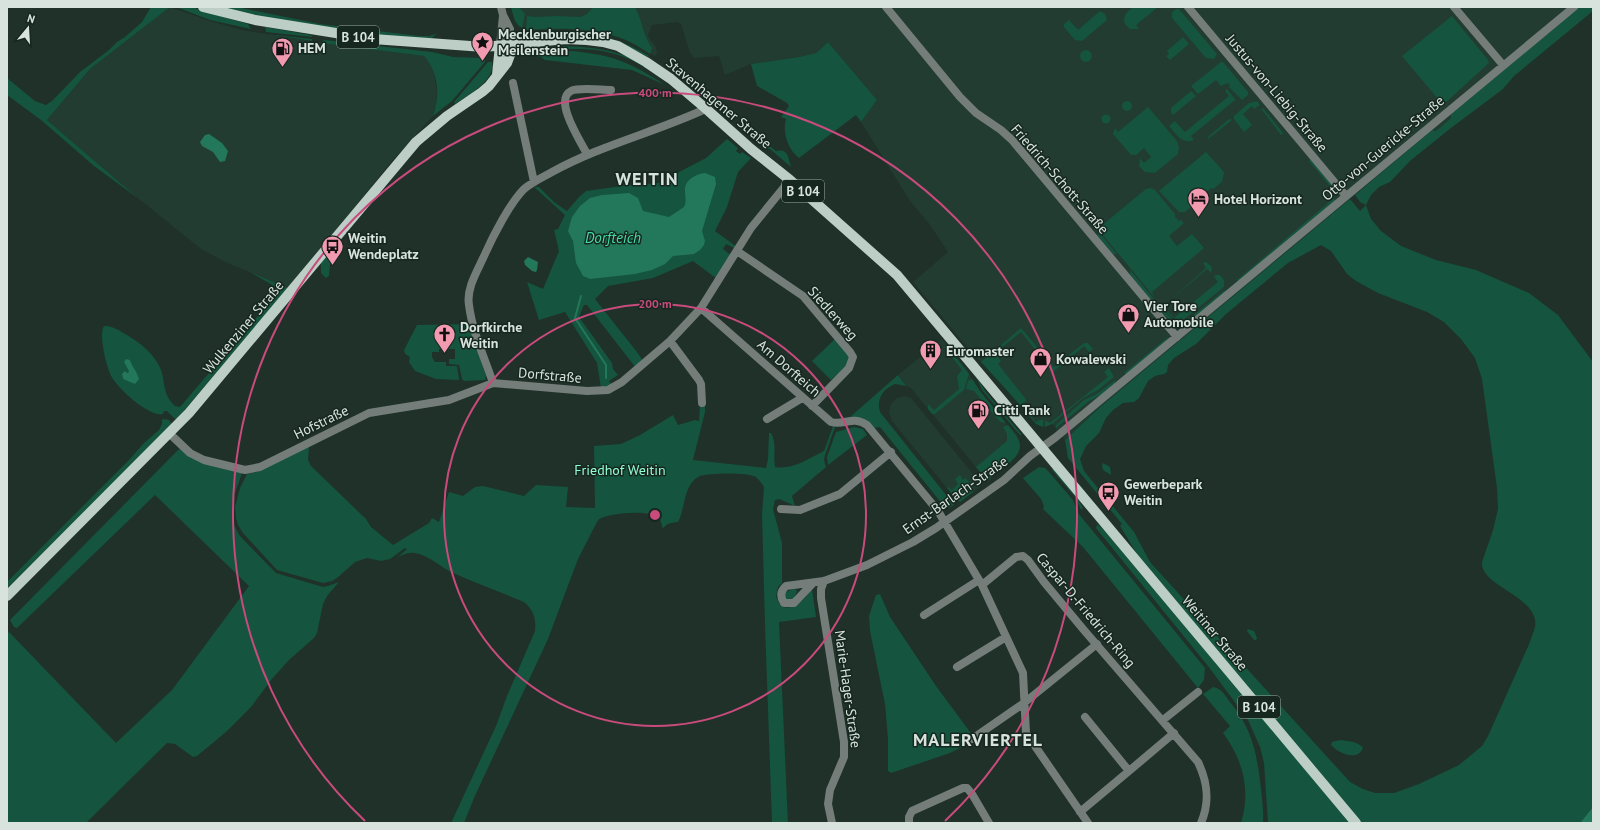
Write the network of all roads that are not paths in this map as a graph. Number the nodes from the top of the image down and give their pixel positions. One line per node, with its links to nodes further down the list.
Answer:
1 (203, 7): 7 (main road, Stavenhagener Straße / B 104)
2 (886, 7): 18 (street, Friedrich-Schott-Straße)
3 (1188, 7): 15 (street, Justus-von-Liebig-Straße)
4 (1454, 7): 8 (street)
5 (1574, 7): 8 (street, Otto-von-Guericke-Straße)
6 (502, 11): 7 (street)
7 (505, 45): 11 (main road, Stavenhagener Straße / B 104); 25 (main road, Wulkenziner Straße)
8 (1503, 65): 15 (street, Otto-von-Guericke-Straße)
9 (513, 83): 14 (street)
10 (611, 90): 12 (street)
11 (704, 107): 12 (street); 13 (main road, Stavenhagener Straße / B 104)
12 (587, 154): 14 (street)
13 (790, 180): 16 (street, Dorfstraße); 26 (main road, Stavenhagener Straße / B 104)
14 (534, 182): 20 (street)
15 (1346, 196): 18 (street, Otto-von-Guericke-Straße)
16 (737, 251): 17 (street, Dorfstraße); 23 (street, Siedlerweg)
17 (701, 308): 19 (street, Dorfstraße); 21 (street, Am Dorfteich)
18 (1178, 337): 26 (street, Otto-von-Guericke-Straße)
19 (670, 341): 20 (street, Dorfstraße); 22 (street)
20 (493, 383): 25 (street, Hofstraße)
21 (802, 398): 23 (street, Am Dorfteich); 24 (street)
22 (702, 403)
23 (812, 406): 27 (street, Am Dorfteich)
24 (767, 419)
25 (170, 434): 34 (main road, Wulkenziner Straße)
26 (1042, 447): 28 (main road, Stavenhagener Straße / B 104); 30 (street, Ernst-Barlach-Straße)
27 (891, 452): 29 (street); 30 (street)
28 (1053, 460): 52 (main road, Weitiner Straße / B 104)
29 (780, 509)
30 (945, 522): 31 (street, Ernst-Barlach-Straße); 33 (street)
31 (824, 580): 32 (street, Ernst-Barlach-Straße); 47 (street, Marie-Hager-Straße)
32 (813, 583)
33 (980, 583): 35 (street); 36 (street); 37 (street, Caspar-D.-Friedrich-Ring)
34 (7, 596)
35 (924, 615)
36 (1006, 637): 38 (street); 40 (street)
37 (1097, 644): 40 (street); 42 (street, Caspar-D.-Friedrich-Ring)
38 (957, 667)
39 (1198, 692): 42 (street)
40 (1024, 703): 44 (street); 46 (street)
41 (1085, 717): 45 (street)
42 (1163, 720): 43 (street, Caspar-D.-Friedrich-Ring)
43 (1174, 733): 45 (street); 51 (street, Caspar-D.-Friedrich-Ring)
44 (972, 739)
45 (1129, 771): 46 (street)
46 (1080, 812): 50 (street)
47 (832, 823)
48 (909, 823): 49 (street)
49 (989, 823)
50 (1088, 823)
51 (1201, 823)
52 (1356, 823)

